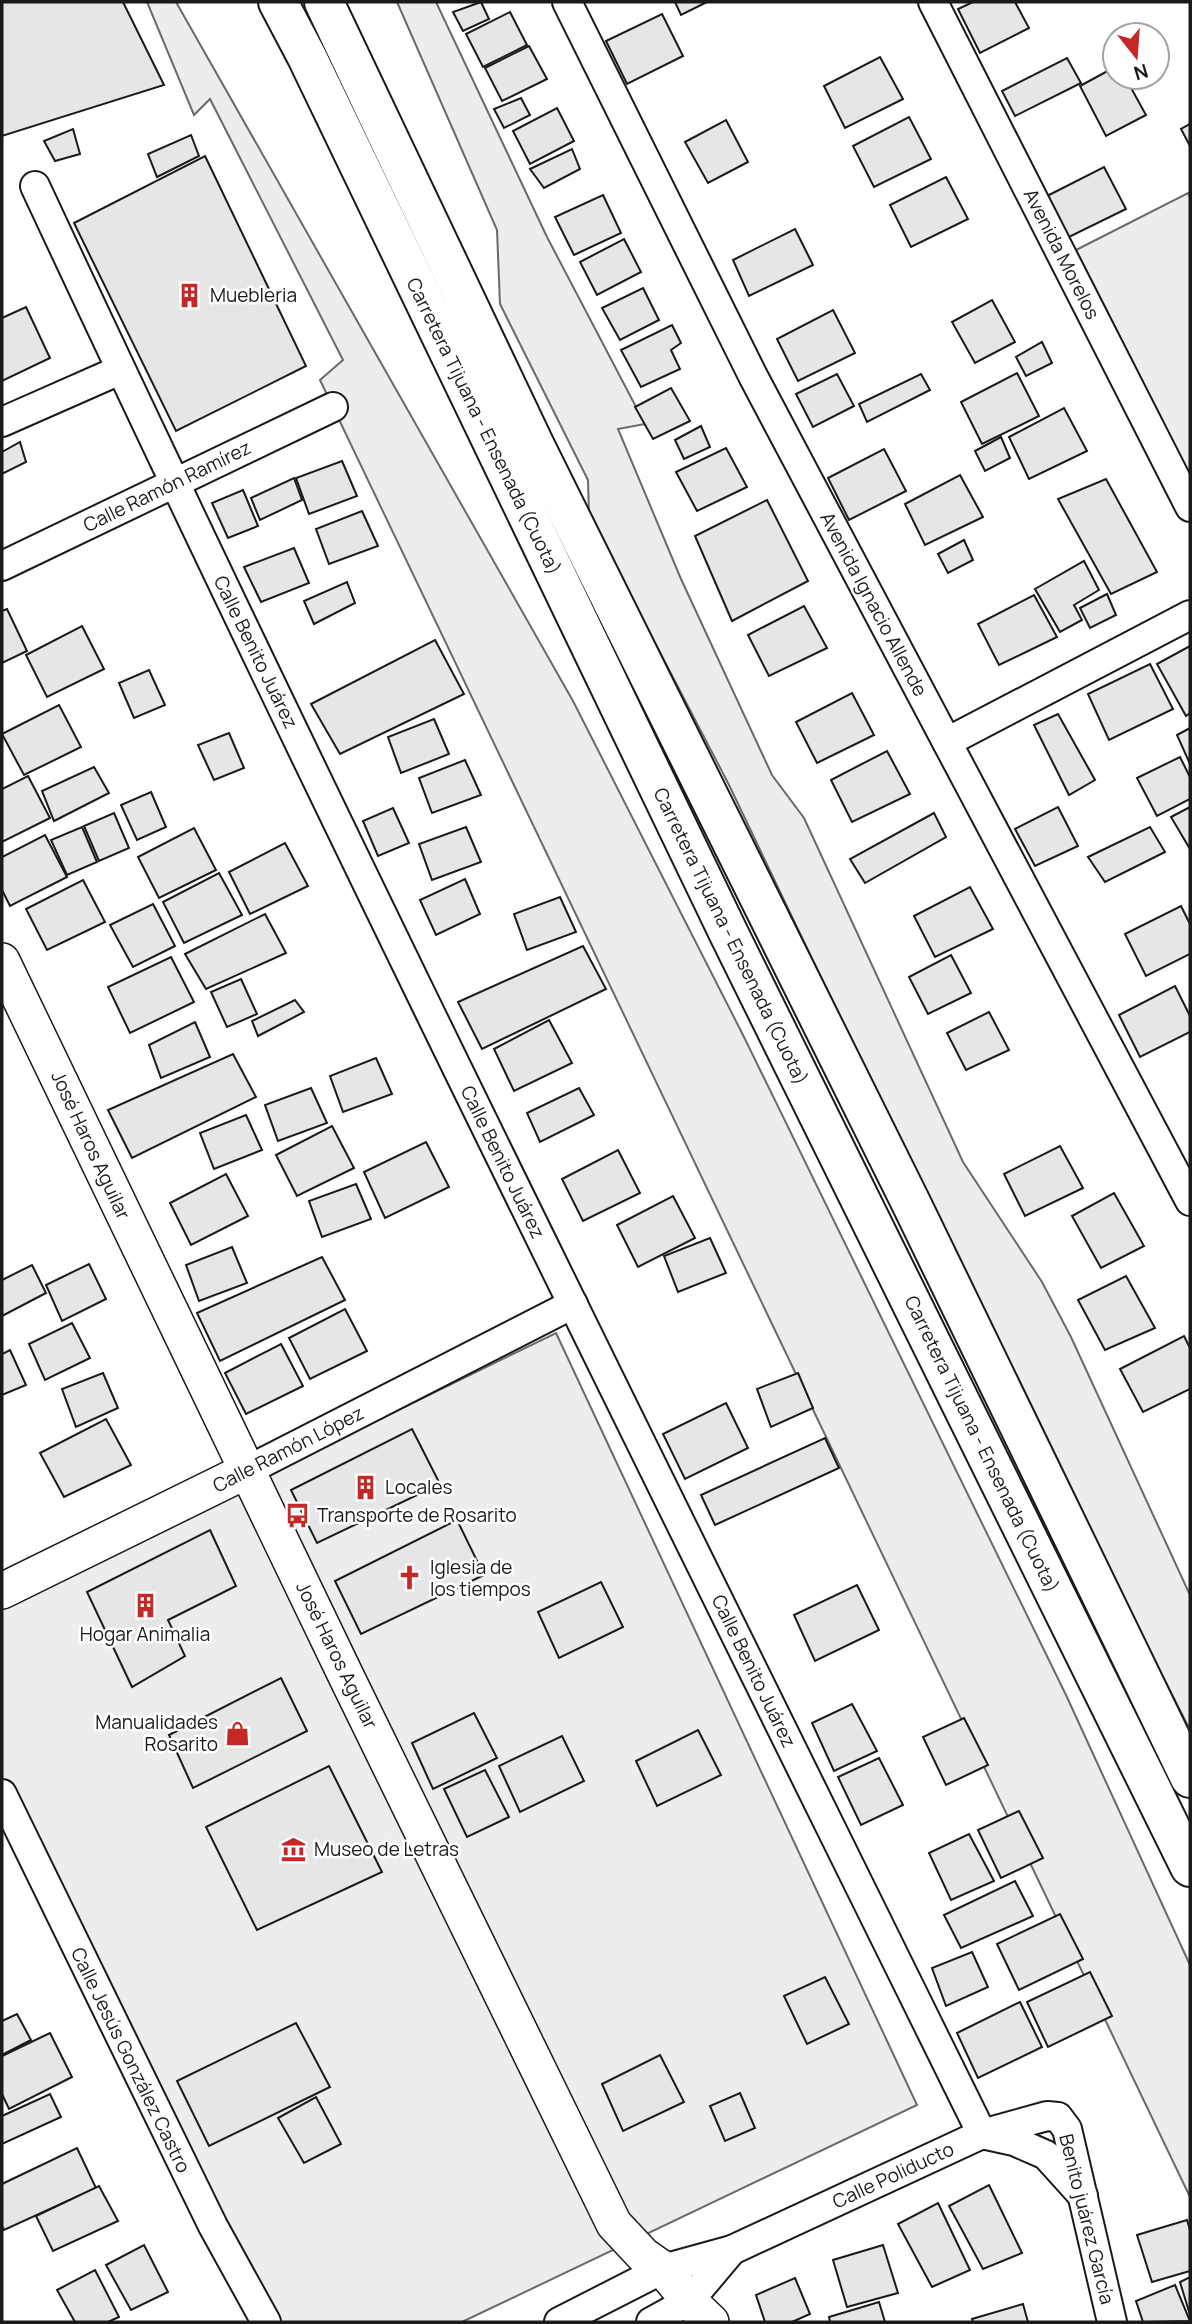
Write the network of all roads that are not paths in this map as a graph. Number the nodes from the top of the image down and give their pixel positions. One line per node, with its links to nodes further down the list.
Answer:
1 (278, 2): 23 (highway, Carretera Tijuana - Ensenada (Cuota))
2 (324, 2): 6 (highway, Carretera Tijuana - Ensenada (Cuota))
3 (335, 2): 6 (highway)
4 (567, 2): 15 (street, Avenida Ignacio Allende)
5 (933, 2): 12 (street, Avenida Morelos)
6 (342, 38): 21 (highway, Carretera Tijuana - Ensenada (Cuota))
7 (35, 186): 8 (street, Calle Benito Juárez)
8 (120, 369): 10 (street); 11 (street, Calle Benito Juárez)
9 (333, 407): 11 (street, Calle Ramón Ramírez)
10 (2, 422)
11 (173, 483): 13 (street, Calle Ramón Ramírez); 18 (street, Calle Benito Juárez)
12 (1190, 507)
13 (2, 566)
14 (1190, 615): 15 (street)
15 (947, 742): 17 (street, Avenida Ignacio Allende)
16 (2, 961): 19 (street, José Haros Aguilar)
17 (1190, 1200)
18 (573, 1304): 19 (street, Calle Ramón López); 25 (street, Calle Benito Juárez)
19 (246, 1471): 20 (street, Calle Ramón López); 28 (street, José Haros Aguilar)
20 (2, 1591)
21 (1190, 1778)
22 (2, 1794): 30 (street, Calle Jesús González Castro)
23 (1190, 1867)
24 (1058, 2117): 25 (street, Calle Poliducto); 26 (street, Benito juárez García)
25 (982, 2134): 26 (street); 27 (street, Calle Poliducto)
26 (1083, 2196): 33 (street, Benito juárez García)
27 (732, 2250): 28 (street, Calle Poliducto); 29 (street, Calle Poliducto)
28 (663, 2269): 29 (street, José Haros Aguilar); 31 (street, Calle Poliducto)
29 (700, 2311): 32 (street, Calle Poliducto)
30 (267, 2322)
31 (559, 2322)
32 (651, 2322)
33 (1112, 2322)

